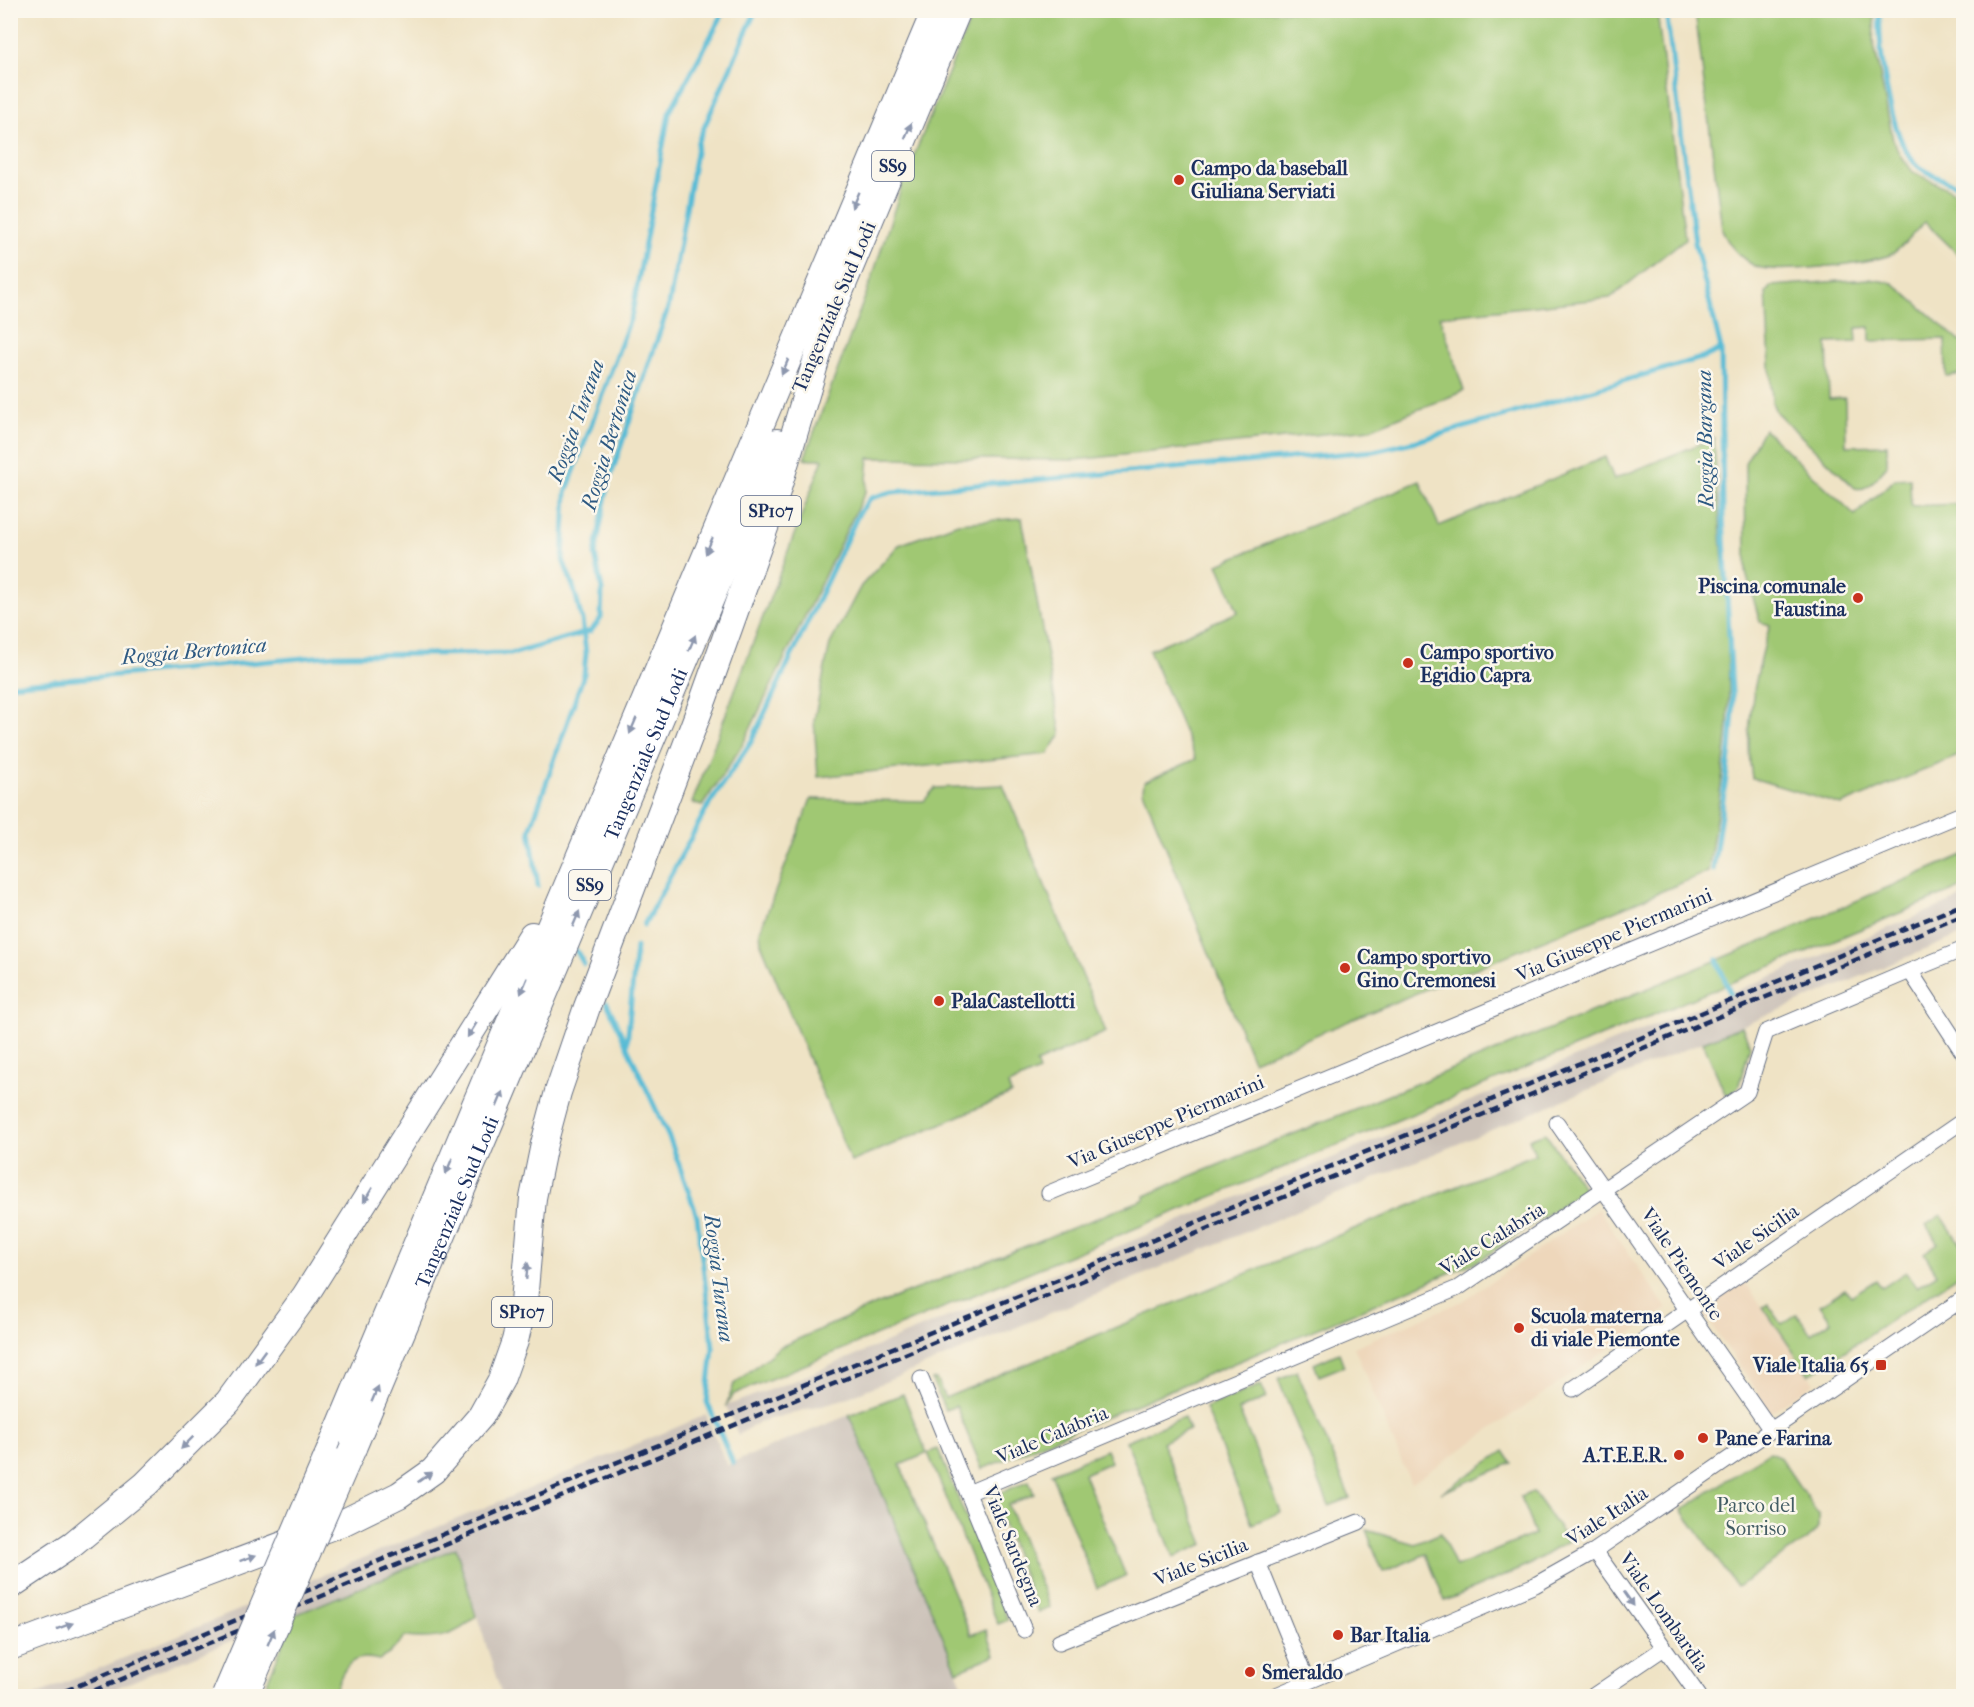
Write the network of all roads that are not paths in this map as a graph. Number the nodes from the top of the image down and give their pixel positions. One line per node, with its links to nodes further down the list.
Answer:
1 (935, 10): 5 (highway, Tangenziale Sud Lodi / SS9, one-way to 5)
2 (958, 10): 3 (highway, Tangenziale Sud Lodi / SS9, one-way to 2)
3 (828, 321): 25 (highway, SP107, one-way to 3); 28 (highway, Tangenziale Sud Lodi / SS9, one-way to 3, bridge)
4 (1964, 813): 12 (street, Via Giuseppe Piermarini)
5 (571, 874): 22 (highway, one-way to 22); 28 (highway, Tangenziale Sud Lodi / SS9, one-way to 28, bridge)
6 (1964, 949): 7 (street, Viale Calabria)
7 (1910, 971): 8 (street); 11 (street, Viale Calabria)
8 (1964, 1054)
9 (1964, 1120): 14 (street, Viale Sicilia)
10 (1557, 1123): 11 (street, Viale Piemonte)
11 (1606, 1190): 14 (street, Viale Piemonte); 18 (street, Viale Calabria)
12 (1049, 1193)
13 (1964, 1298): 17 (street, Viale Italia)
14 (1688, 1310): 16 (street, Viale Sicilia); 17 (street, Viale Piemonte)
15 (921, 1378): 18 (street, Viale Sardegna)
16 (1573, 1389)
17 (1771, 1431): 20 (street, Viale Italia)
18 (968, 1493): 23 (street, Viale Sardegna)
19 (1359, 1522): 21 (street, Viale Sicilia)
20 (1595, 1551): 26 (street, Viale Lombardia, one-way to 26); 27 (street, Viale Italia)
21 (1258, 1562): 24 (street, Viale Sicilia); 27 (street)
22 (10, 1586)
23 (1024, 1630)
24 (1059, 1642)
25 (10, 1647)
26 (1664, 1648): 30 (street); 31 (street, Viale Lombardia)
27 (1307, 1682): 29 (street, Viale Italia)
28 (239, 1695)
29 (1274, 1696)
30 (1593, 1696)
31 (1699, 1696)

